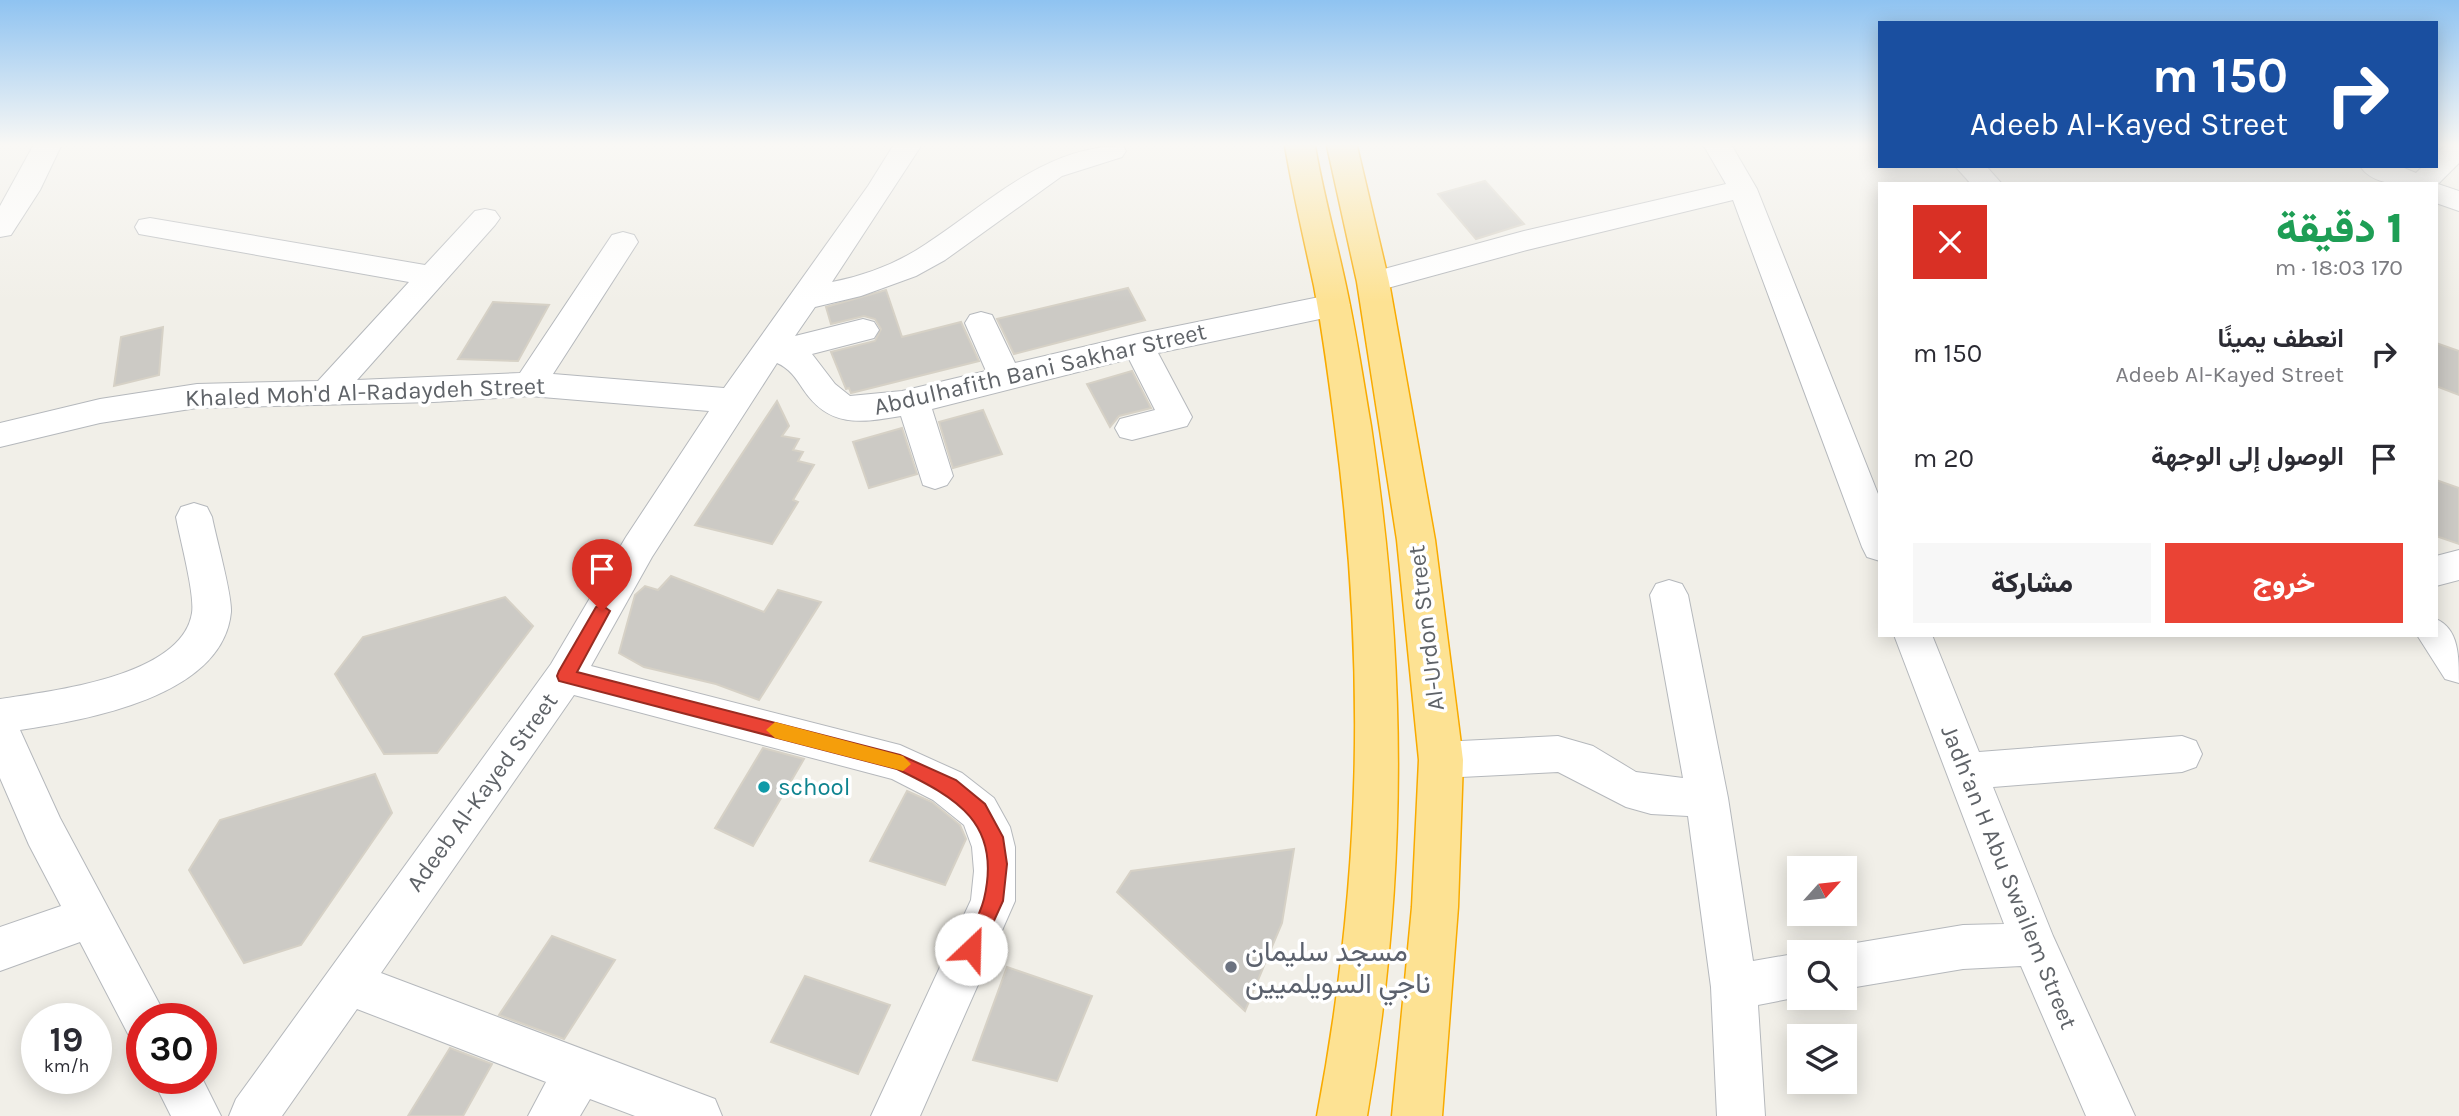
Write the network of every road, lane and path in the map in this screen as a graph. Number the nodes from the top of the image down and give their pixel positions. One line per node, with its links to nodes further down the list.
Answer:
1 (20, 198): 10 (street)
2 (872, 198): 14 (street, Adeeb Al-Kayed Street)
3 (1012, 198): 14 (street)
4 (1311, 198): 15 (highway, Al-Urdon Street)
5 (1354, 198): 13 (highway, Al-Urdon Street)
6 (1705, 198): 13 (street)
7 (1746, 198): 29 (street)
8 (485, 218): 12 (street)
9 (150, 227): 12 (street)
10 (0, 228)
11 (623, 242): 21 (street)
12 (431, 276): 22 (street)
13 (1373, 282): 40 (highway, Al-Urdon Street)
14 (807, 298): 19 (street, Adeeb Al-Kayed Street)
15 (1334, 306): 18 (street, Abdulhafith Bani Sakhar Street); 58 (highway, Al-Urdon Street)
16 (982, 323): 20 (street)
17 (863, 330): 19 (street)
18 (1138, 345): 20 (street, Abdulhafith Bani Sakhar Street); 25 (street)
19 (777, 350): 23 (street, Abdulhafith Bani Sakhar Street); 24 (street, Adeeb Al-Kayed Street)
20 (1005, 377): 23 (street, Abdulhafith Bani Sakhar Street)
21 (530, 384): 22 (street, Khaled Moh'd Al-Radaydeh Street); 24 (street, Khaled Moh'd Al-Radaydeh Street)
22 (327, 392): 26 (street, Khaled Moh'd Al-Radaydeh Street)
23 (913, 400): 27 (street)
24 (733, 401): 36 (street, Adeeb Al-Kayed Street)
25 (1132, 428)
26 (0, 435)
27 (935, 476)
28 (194, 517): 37 (street)
29 (1878, 542)
30 (2459, 565): 31 (street)
31 (2438, 570)
32 (1669, 594): 42 (street)
33 (1914, 637): 41 (street, Jadh‘an H Abu Swailem Street)
34 (2437, 637): 35 (street)
35 (2459, 667)
36 (565, 676): 48 (street, Adeeb Al-Kayed Street); 57 (street)
37 (0, 716)
38 (0, 730): 43 (street)
39 (2182, 754): 41 (street)
40 (1441, 760): 42 (street); 59 (highway, Al-Urdon Street)
41 (1965, 771): 44 (street, Jadh‘an H Abu Swailem Street)
42 (1707, 798): 49 (street)
43 (89, 918): 45 (street); 50 (street)
44 (2034, 944): 46 (street); 61 (street, Jadh‘an H Abu Swailem Street)
45 (0, 949)
46 (1857, 965)
47 (1787, 977): 49 (street)
48 (346, 982): 51 (street); 54 (street, Adeeb Al-Kayed Street)
49 (1734, 987): 60 (street)
50 (136, 1003)
51 (579, 1072): 55 (street); 56 (street)
52 (185, 1094): 53 (street)
53 (197, 1116)
54 (253, 1116)
55 (552, 1116)
56 (698, 1116)
57 (895, 1116)
58 (1342, 1116)
59 (1417, 1116)
60 (1741, 1116)
61 (2111, 1116)

